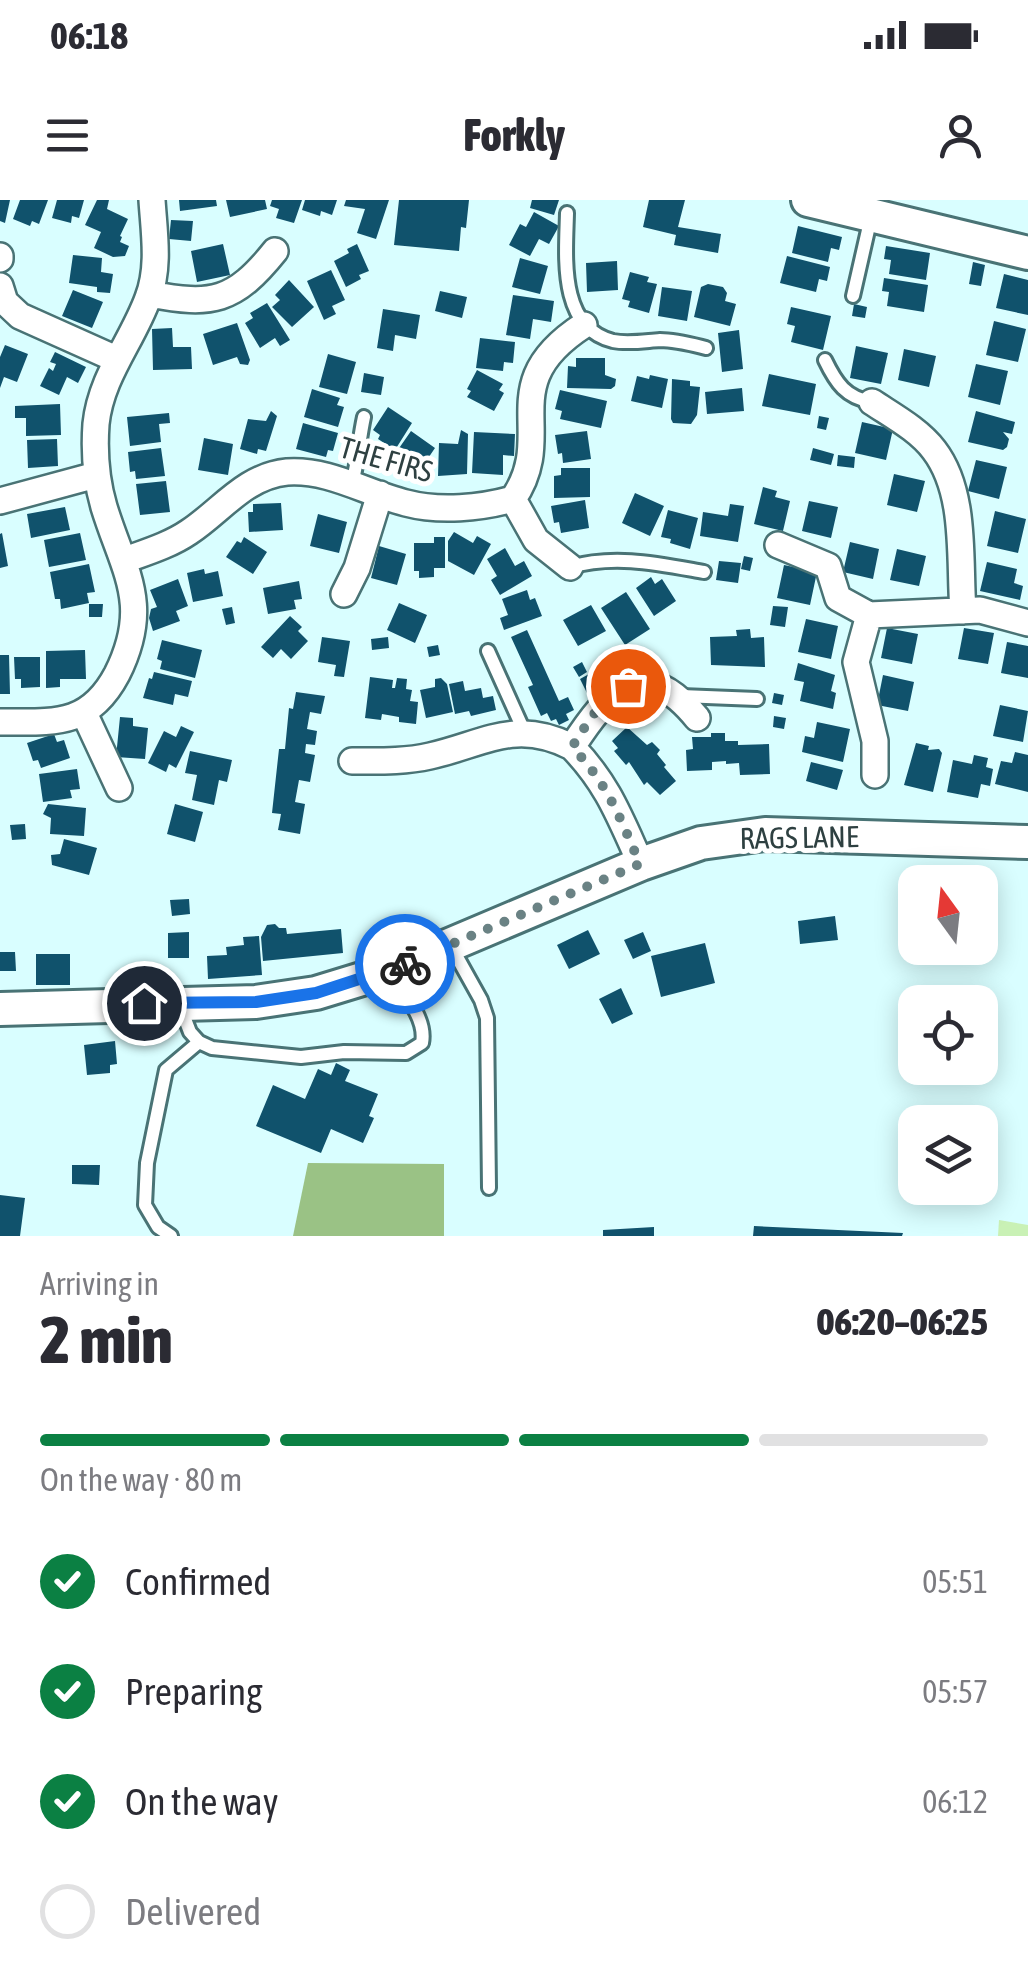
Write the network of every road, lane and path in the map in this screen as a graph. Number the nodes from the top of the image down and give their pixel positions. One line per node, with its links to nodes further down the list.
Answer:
1 (152, 200): 8 (street)
2 (808, 200): 4 (street)
3 (567, 213): 10 (lane)
4 (871, 214): 6 (street); 9 (lane)
5 (276, 251): 8 (street)
6 (1028, 252)
7 (0, 286): 12 (street)
8 (150, 294): 12 (street)
9 (853, 296)
10 (584, 325): 11 (lane); 19 (street)
11 (706, 348)
12 (116, 360): 16 (street)
13 (824, 360): 14 (lane)
14 (872, 402): 26 (street)
15 (364, 417): 17 (lane)
16 (96, 474): 20 (street); 22 (street)
17 (352, 484): 18 (street, THE FIRS); 22 (street, THE FIRS)
18 (380, 494): 19 (street, THE FIRS); 25 (street)
19 (514, 500): 23 (street)
20 (0, 501)
21 (778, 546): 27 (street)
22 (125, 560): 32 (street)
23 (570, 566): 24 (lane)
24 (704, 572)
25 (344, 594)
26 (962, 610): 27 (street); 28 (street)
27 (870, 615): 38 (street)
28 (1028, 623)
29 (488, 651): 35 (lane)
30 (679, 696): 31 (lane); 33 (street); 36 (street)
31 (757, 700)
32 (84, 714): 34 (street); 39 (street)
33 (697, 718)
34 (0, 722)
35 (524, 731): 36 (street); 37 (street)
36 (572, 747): 41 (street)
37 (352, 761)
38 (875, 775)
39 (119, 788)
40 (1028, 842): 41 (street, RAGS LANE)
41 (640, 864): 42 (street, RAGS LANE)
42 (450, 946): 43 (street, RAGS LANE); 47 (lane)
43 (388, 972): 44 (street, RAGS LANE); 46 (lane)
44 (179, 1003): 45 (street, RAGS LANE); 46 (lane)
45 (0, 1009)
46 (199, 1042): 48 (lane)
47 (489, 1188)
48 (171, 1236)

